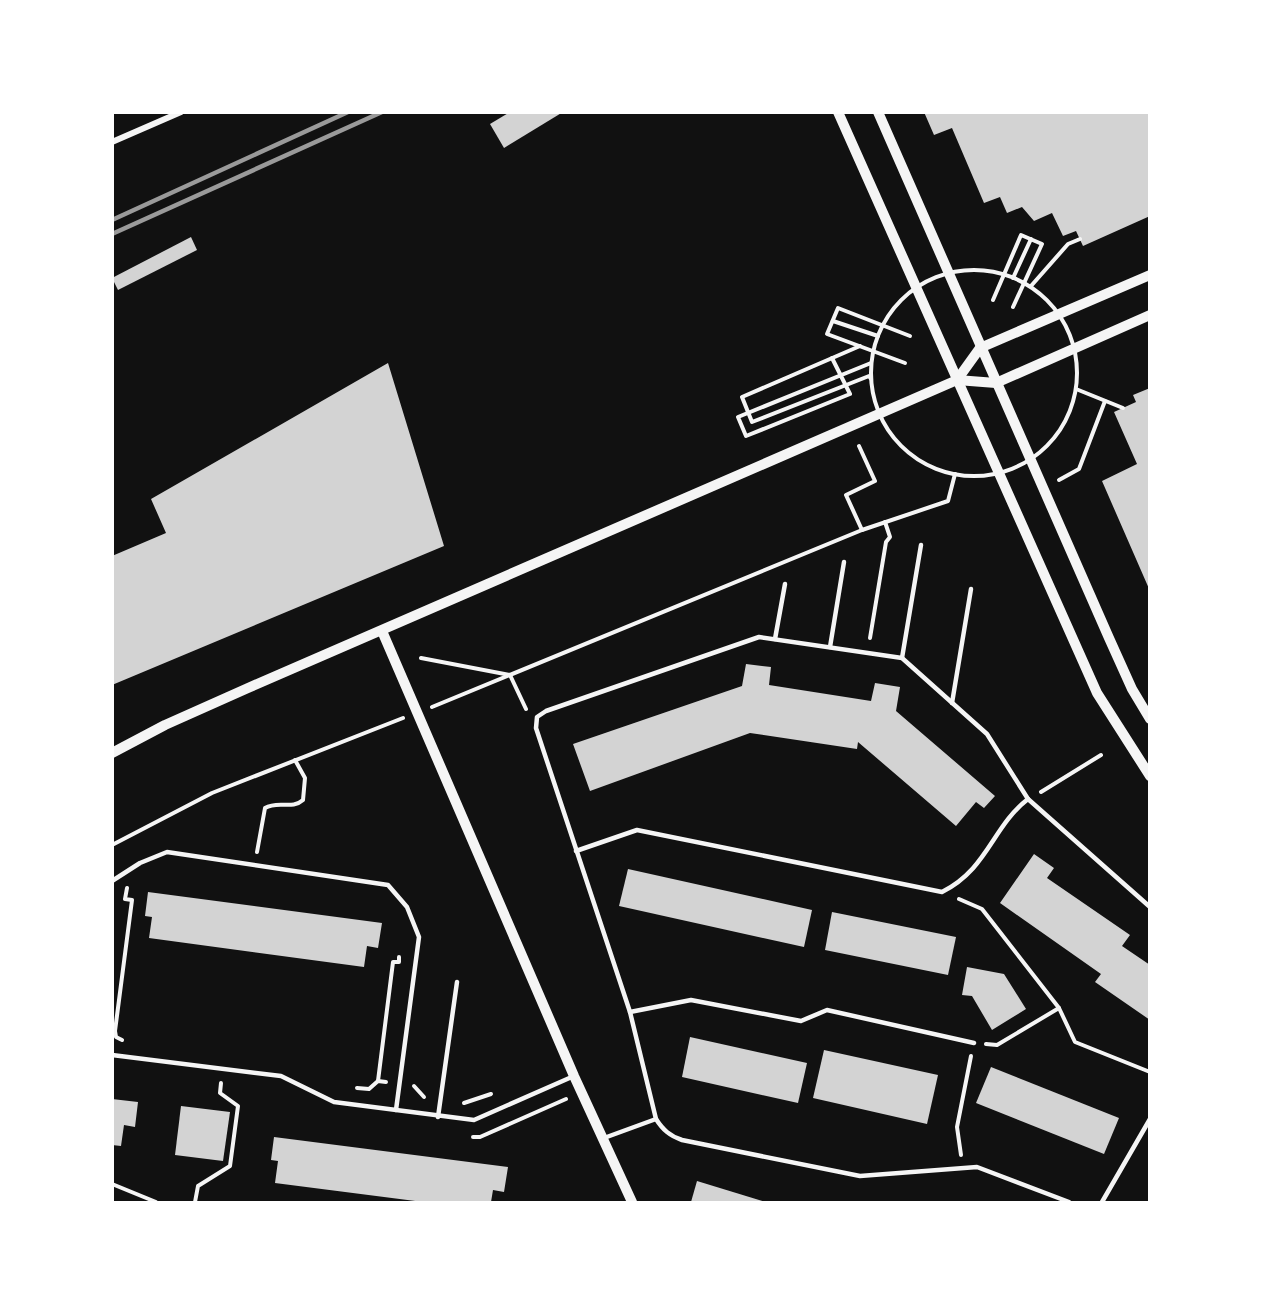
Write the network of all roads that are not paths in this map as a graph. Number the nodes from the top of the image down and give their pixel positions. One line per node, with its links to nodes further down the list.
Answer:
1 (181, 112): 4 (street)
2 (838, 112): 8 (street)
3 (878, 112): 7 (street)
4 (112, 142)
5 (1149, 275): 7 (street)
6 (1149, 315): 9 (street)
7 (981, 348): 8 (street); 9 (street)
8 (957, 380): 9 (street); 14 (street); 21 (street)
9 (996, 383): 19 (street)
10 (921, 545): 17 (lane)
11 (844, 562): 16 (lane)
12 (785, 584): 15 (lane)
13 (971, 589): 18 (lane)
14 (382, 631): 20 (street); 30 (street)
15 (775, 639): 16 (lane); 23 (lane)
16 (830, 647): 17 (lane)
17 (902, 658): 18 (lane)
18 (952, 703): 22 (lane)
19 (1149, 718)
20 (112, 753)
21 (1149, 776)
22 (1028, 800): 23 (lane); 25 (lane)
23 (576, 851): 27 (lane)
24 (112, 882): 31 (lane)
25 (1149, 907)
26 (457, 982): 32 (lane)
27 (630, 1012): 28 (lane); 33 (lane)
28 (974, 1043)
29 (112, 1055): 31 (lane)
30 (574, 1076): 32 (lane); 35 (street)
31 (396, 1110): 32 (lane)
32 (438, 1117)
33 (656, 1119): 35 (lane); 37 (lane)
34 (1149, 1119): 38 (lane)
35 (604, 1138): 36 (street)
36 (632, 1203)
37 (1069, 1203)
38 (1102, 1203)

